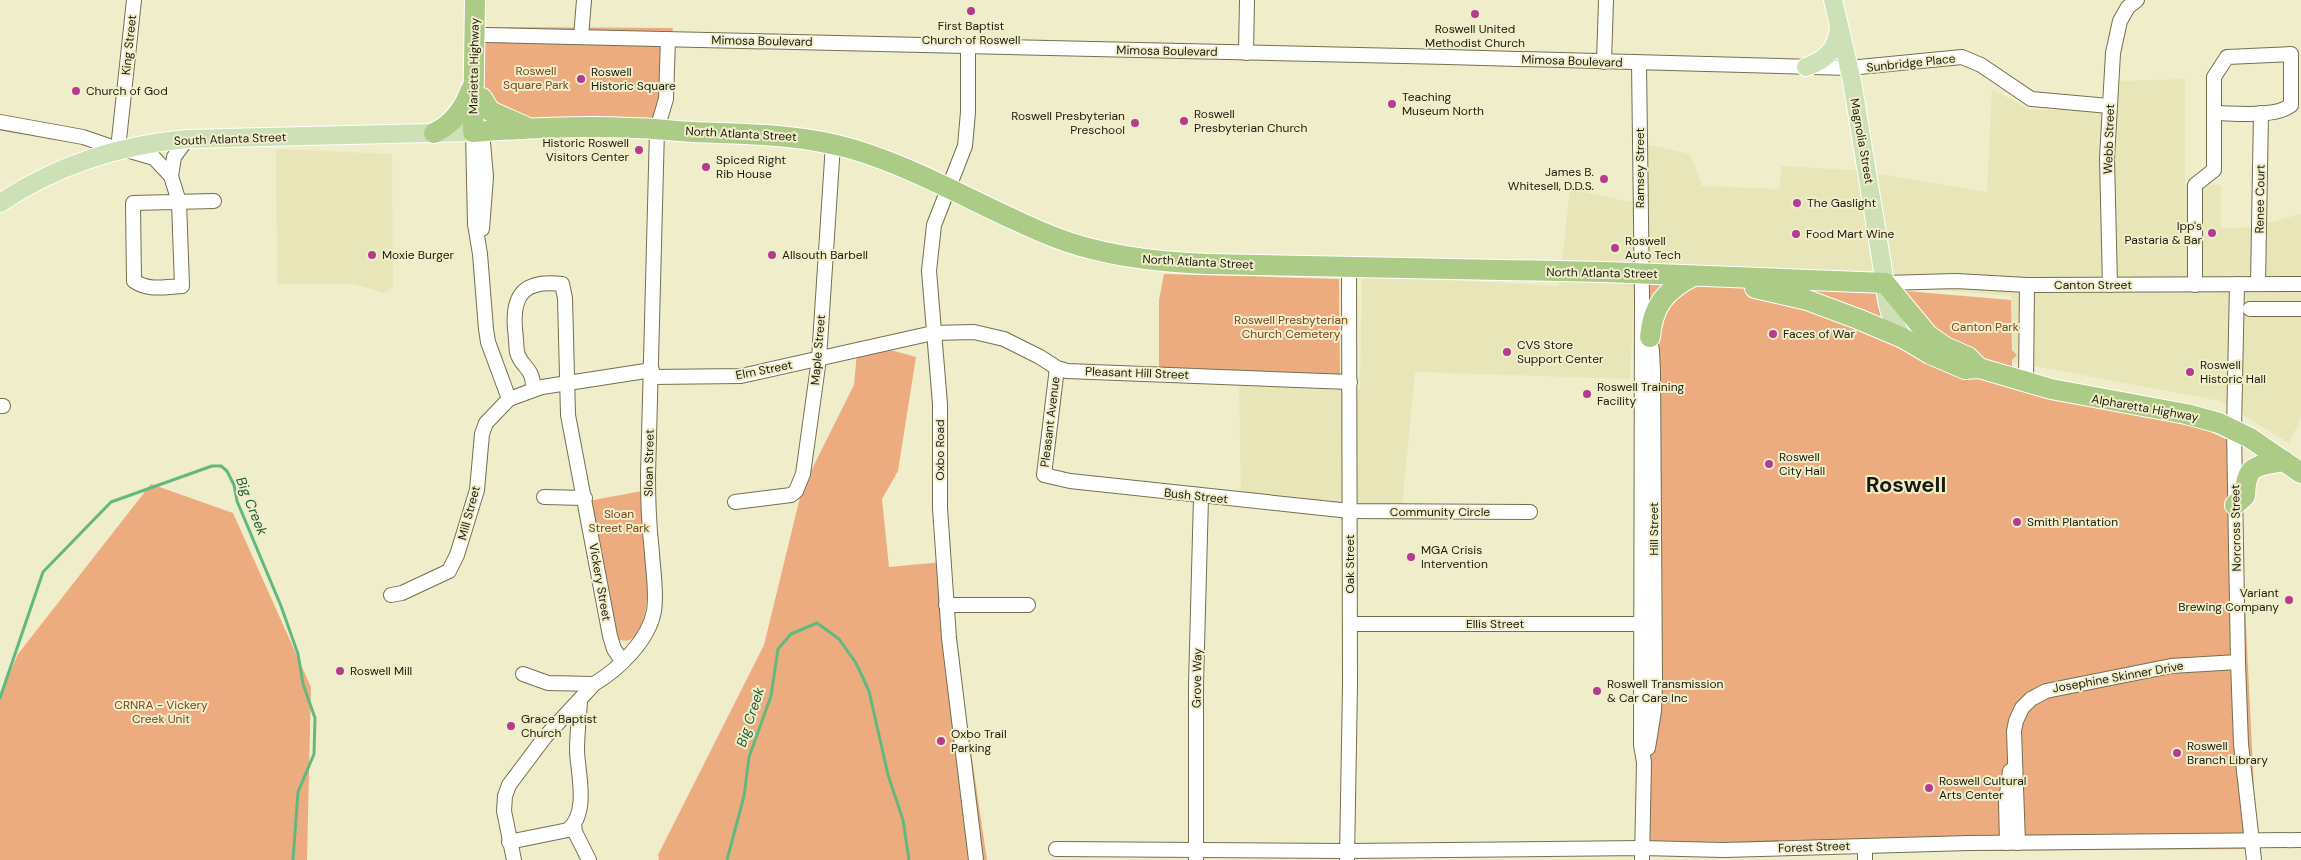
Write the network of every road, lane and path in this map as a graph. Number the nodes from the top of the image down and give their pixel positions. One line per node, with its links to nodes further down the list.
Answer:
1 (134, 0): 32 (street, King Street)
2 (475, 0): 19 (highway, Marietta Highway)
3 (486, 0): 10 (highway, Marietta Highway)
4 (584, 0): 11 (street)
5 (1247, 0): 14 (street)
6 (1606, 0): 15 (street)
7 (1833, 0): 9 (main road, Magnolia Street)
8 (2137, 0): 22 (street, Webb Street)
9 (1839, 24): 17 (main road); 18 (main road, Magnolia Street)
10 (485, 35): 11 (street, Mimosa Boulevard); 20 (highway, Marietta Highway)
11 (582, 37): 12 (street, Mimosa Boulevard)
12 (668, 39): 13 (street, Mimosa Boulevard); 27 (street, Sloan Street)
13 (968, 46): 14 (street, Mimosa Boulevard); 34 (street, Oxbo Road)
14 (1246, 52): 15 (street, Mimosa Boulevard)
15 (1604, 62): 16 (street, Mimosa Boulevard)
16 (1639, 62): 17 (street, Mimosa Boulevard); 39 (street, Ramsey Street)
17 (1806, 67): 18 (street, Mimosa Boulevard)
18 (1849, 68): 22 (street, Sunbridge Place); 41 (main road, Magnolia Street)
19 (474, 73): 28 (highway, Marietta Highway); 29 (highway)
20 (482, 98): 26 (highway); 28 (highway, Marietta Highway)
21 (2296, 105): 23 (street); 24 (street)
22 (2109, 106): 46 (street, Webb Street)
23 (2214, 113): 24 (street); 47 (street)
24 (2261, 113): 43 (street, Renee Court)
25 (0, 122): 32 (street)
26 (533, 129): 27 (highway, North Atlanta Street); 28 (highway, North Atlanta Street)
27 (657, 129): 31 (highway, North Atlanta Street); 57 (street, Sloan Street)
28 (478, 132): 29 (main road, South Atlanta Street); 62 (street)
29 (434, 133): 30 (main road, South Atlanta Street)
30 (187, 139): 32 (main road, South Atlanta Street); 33 (street)
31 (833, 144): 34 (highway, North Atlanta Street); 54 (street, Maple Street)
32 (119, 149): 33 (street); 37 (main road, South Atlanta Street)
33 (171, 176): 35 (street)
34 (949, 189): 38 (highway, North Atlanta Street); 51 (street, Oxbo Road)
35 (179, 202): 35 (street); 36 (street)
36 (214, 202)
37 (0, 203)
38 (1349, 267): 39 (highway, North Atlanta Street); 58 (street, Oak Street)
39 (1641, 274): 40 (highway, North Atlanta Street); 48 (street, Hill Street)
40 (1700, 276): 41 (highway, North Atlanta Street); 52 (highway); 53 (highway, Alpharetta Highway)
41 (1885, 283): 45 (street, Canton Street); 53 (main road); 56 (highway, Alpharetta Highway)
42 (2237, 284): 43 (street, Canton Street); 47 (street, Canton Street); 63 (street, Norcross Street)
43 (2258, 284): 44 (street, Canton Street)
44 (2301, 284)
45 (2027, 285): 46 (street, Canton Street); 60 (street)
46 (2110, 285): 47 (street, Canton Street)
47 (2195, 285)
48 (1642, 296): 52 (street, Hill Street); 78 (street, Hill Street)
49 (2250, 309): 50 (street)
50 (2301, 309)
51 (934, 332): 54 (street, Elm Street); 55 (street, Pleasant Hill Street); 75 (street, Oxbo Road)
52 (1650, 338): 84 (street, Hill Street)
53 (1903, 338): 56 (highway, Alpharetta Highway)
54 (819, 359): 57 (street, Elm Street); 70 (street, Maple Street)
55 (1057, 368): 58 (street, Pleasant Hill Street); 66 (street, Pleasant Avenue)
56 (1979, 368): 60 (highway, Alpharetta Highway)
57 (652, 374): 59 (street, Mill Street); 79 (street, Sloan Street)
58 (1350, 382): 72 (street, Oak Street)
59 (568, 383): 61 (street, Mill Street); 61 (street, Vickery Street); 69 (street, Vickery Street)
60 (2026, 384): 63 (highway, Alpharetta Highway)
61 (532, 390): 62 (street, Mill Street)
62 (509, 399): 74 (street, Mill Street)
63 (2234, 430): 64 (highway, Alpharetta Highway); 71 (street, Norcross Street)
64 (2284, 461): 65 (highway, Alpharetta Highway); 71 (highway)
65 (2301, 473)
66 (1044, 475): 68 (street, Bush Street)
67 (544, 497): 69 (street)
68 (1200, 497): 72 (street, Bush Street); 93 (street, Grove Way)
69 (585, 498): 79 (street, Vickery Street)
70 (735, 502)
71 (2235, 505): 80 (street, Norcross Street)
72 (1350, 512): 73 (street, Community Circle); 77 (street, Oak Street)
73 (1530, 512)
74 (391, 595)
75 (946, 605): 76 (street); 97 (street, Oxbo Road)
76 (1028, 605)
77 (1350, 624): 78 (street, Ellis Street); 94 (street, Oak Street)
78 (1640, 624): 84 (street, Hill Street)
79 (622, 661): 82 (street, Sloan Street)
80 (2238, 662): 86 (street, Norcross Street); 89 (street, Josephine Skinner Drive)
81 (523, 674): 82 (street)
82 (594, 684): 83 (street, Sloan Street)
83 (580, 701): 85 (street); 88 (street, Sloan Street)
84 (1644, 762): 92 (street, Hill Street)
85 (574, 824): 88 (street); 96 (street)
86 (2251, 840): 87 (street, Forest Street); 89 (street, Forest Street); 99 (street, Norcross Street)
87 (2301, 840)
88 (510, 842): 95 (street, Sloan Street)
89 (2012, 843): 90 (street, Forest Street)
90 (1865, 846): 92 (street, Forest Street); 98 (street)
91 (1056, 849): 93 (street, Forest Street)
92 (1642, 854): 94 (street, Forest Street)
93 (1196, 855): 94 (street, Forest Street)
94 (1347, 855)
95 (514, 860)
96 (589, 860)
97 (976, 860)
98 (1865, 860)
99 (2254, 860)

